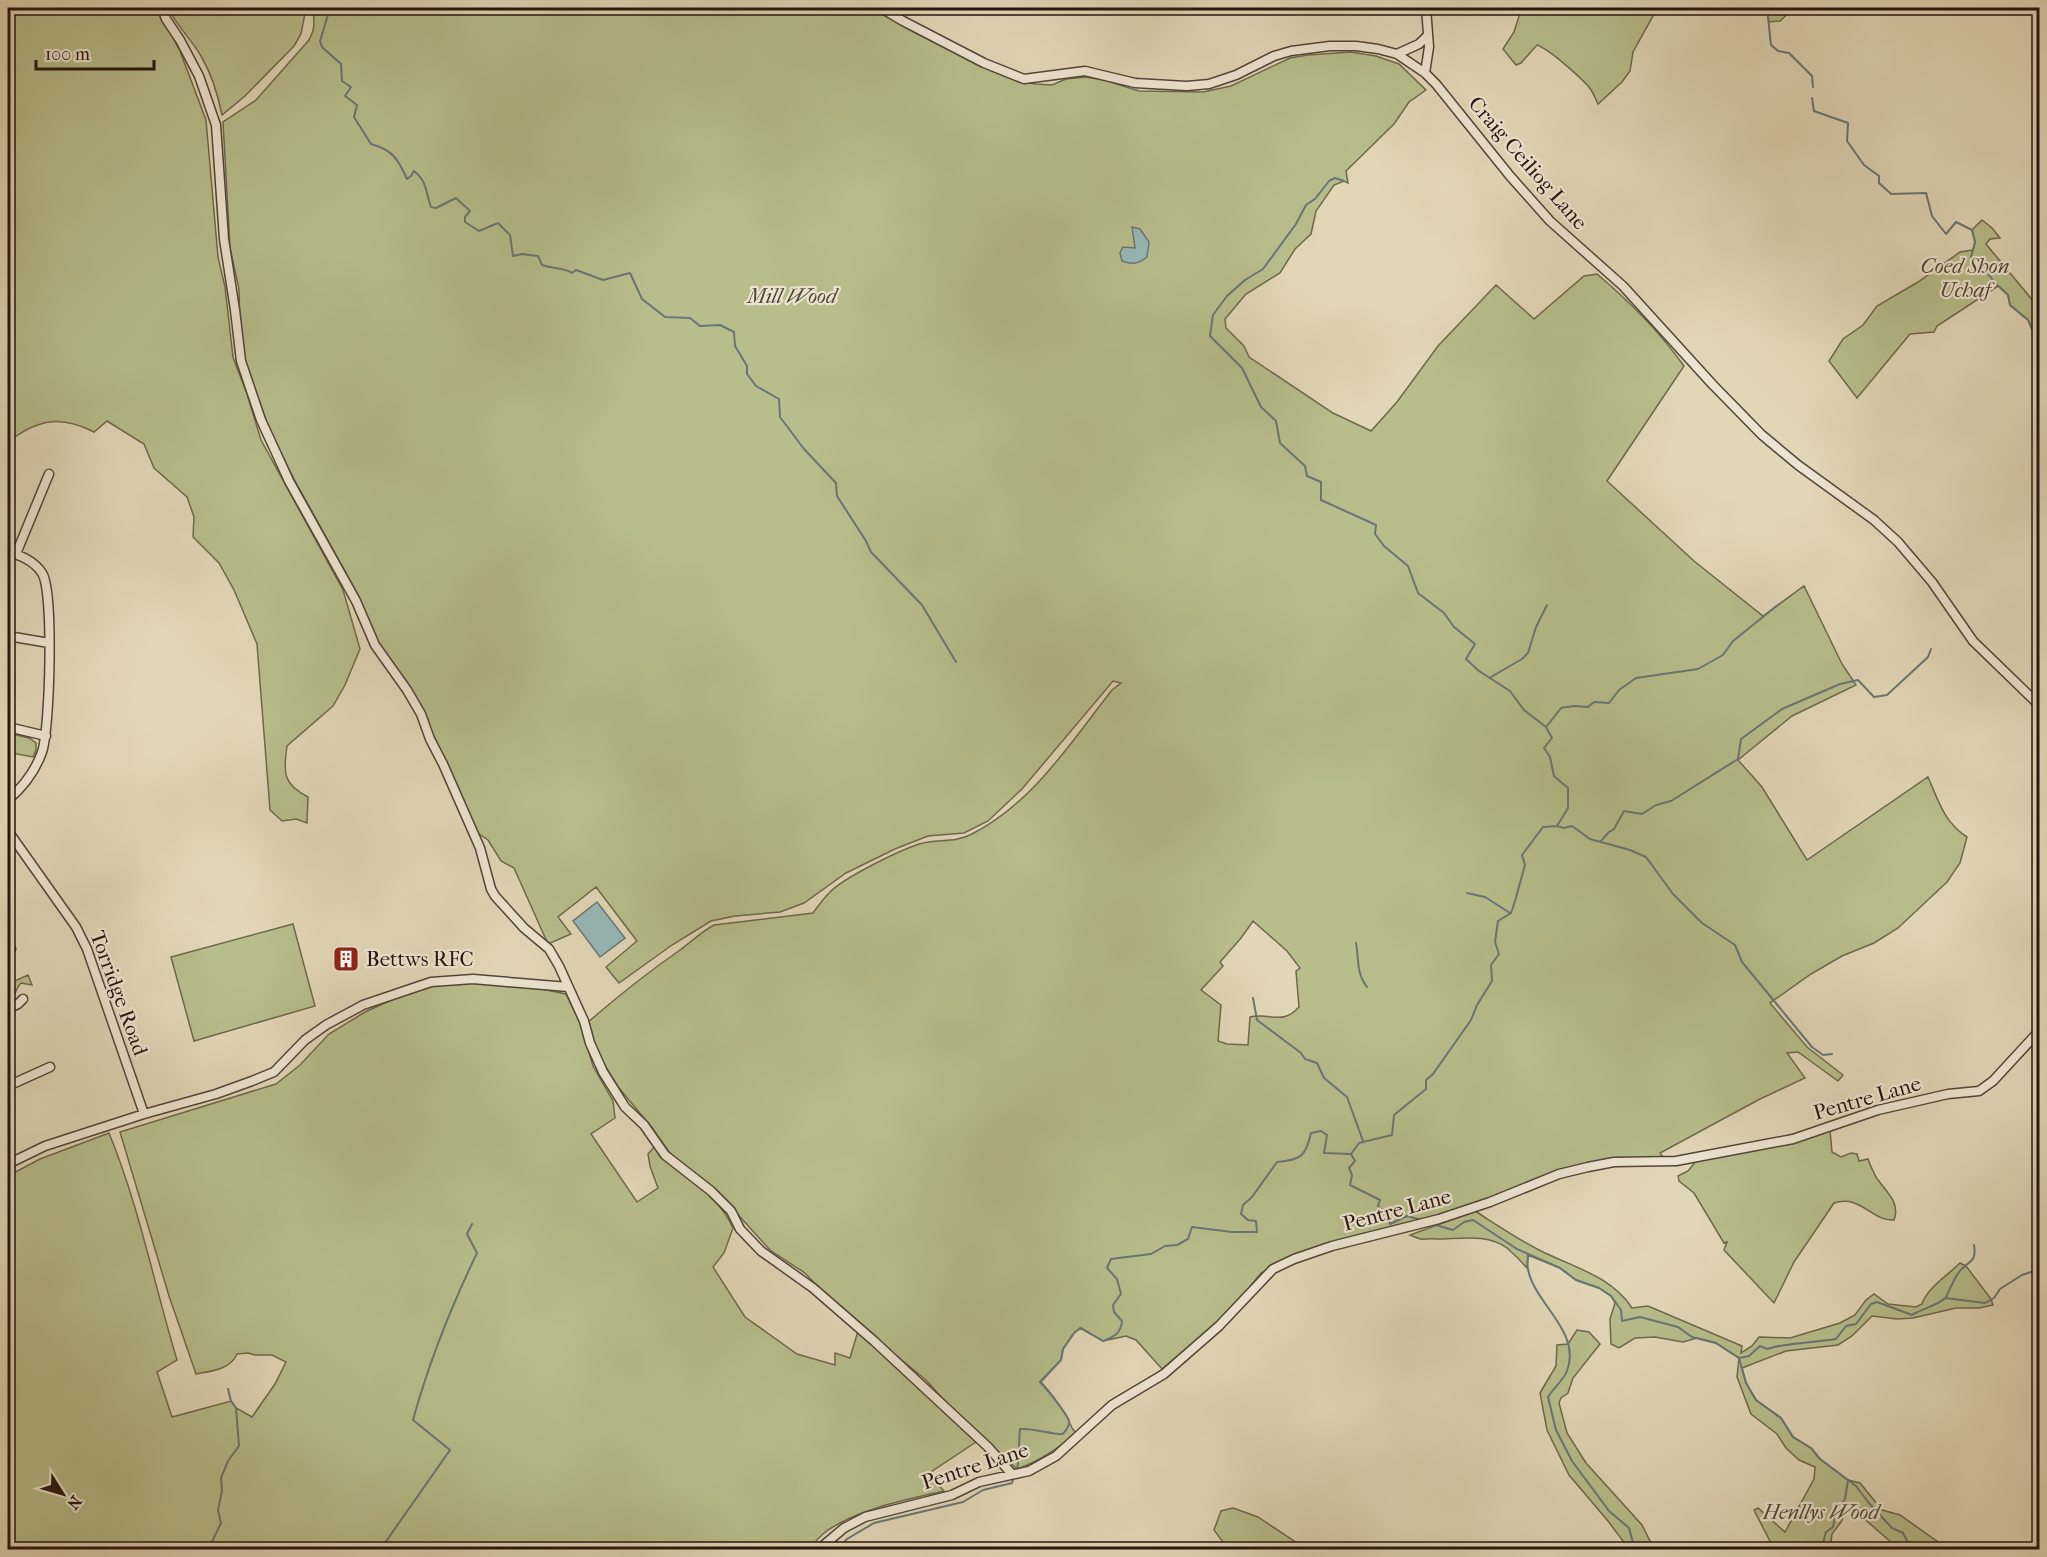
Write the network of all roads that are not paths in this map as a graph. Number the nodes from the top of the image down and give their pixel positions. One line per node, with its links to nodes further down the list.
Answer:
1 (162, 8): 16 (street)
2 (881, 8): 5 (street, Craig Ceiliog Lane)
3 (1426, 8): 4 (street)
4 (1428, 35): 5 (street); 6 (street)
5 (1397, 54): 6 (street, Craig Ceiliog Lane)
6 (1425, 73): 11 (street, Craig Ceiliog Lane)
7 (49, 474): 8 (street)
8 (12, 553): 10 (street)
9 (8, 636): 10 (street)
10 (49, 643): 13 (street)
11 (2040, 706)
12 (8, 727): 13 (street)
13 (46, 736): 14 (street)
14 (8, 800)
15 (8, 831): 22 (street, Torridge Road)
16 (568, 987): 22 (street); 24 (street)
17 (23, 999): 18 (street)
18 (8, 1008)
19 (2040, 1030): 24 (street, Pentre Lane)
20 (50, 1067): 21 (street)
21 (8, 1086)
22 (144, 1114): 23 (street)
23 (9, 1160)
24 (1011, 1473): 25 (street, Pentre Lane)
25 (818, 1550)

